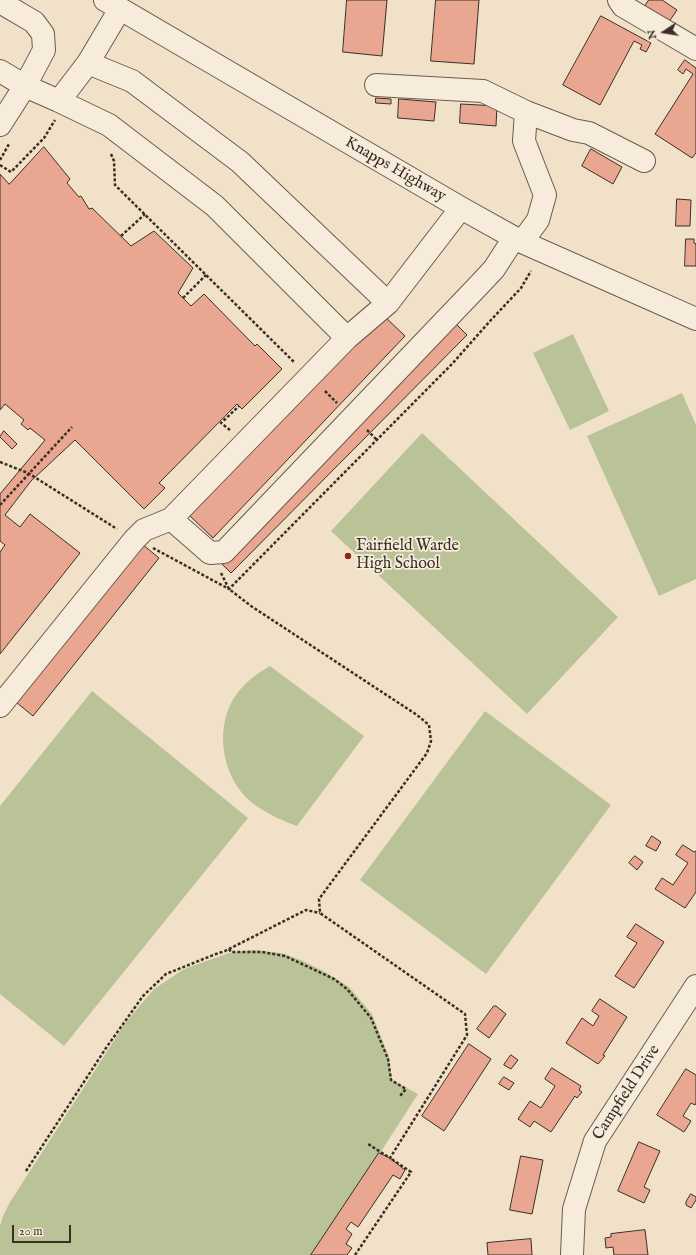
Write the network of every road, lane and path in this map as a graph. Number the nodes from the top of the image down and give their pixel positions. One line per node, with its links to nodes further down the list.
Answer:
1 (619, 0): 4 (street)
2 (0, 2): 7 (street)
3 (112, 4): 5 (street); 16 (street, Knapps Highway)
4 (696, 49)
5 (88, 63): 9 (street); 24 (street)
6 (0, 71): 7 (street)
7 (25, 86): 9 (street); 11 (street)
8 (376, 86): 10 (street)
9 (55, 108): 15 (path); 26 (street)
10 (526, 112): 14 (street); 19 (street)
11 (6, 132): 13 (path)
12 (110, 152): 17 (path)
13 (0, 160)
14 (644, 160)
15 (0, 165)
16 (461, 208): 19 (street, Knapps Highway); 24 (street)
17 (144, 214): 18 (path); 21 (path)
18 (121, 236)
19 (518, 240): 25 (street, Knapps Highway); 29 (street)
20 (531, 272): 22 (path)
21 (206, 274): 23 (path); 27 (path)
22 (522, 288)
23 (183, 298)
24 (388, 303): 26 (street)
25 (696, 319)
26 (348, 338): 27 (street)
27 (310, 377): 29 (path); 34 (street)
28 (239, 406): 31 (path)
29 (353, 417): 32 (path); 34 (street)
30 (72, 427): 33 (path)
31 (230, 430)
32 (377, 440)
33 (0, 505)
34 (171, 519): 36 (street)
35 (227, 584): 37 (path)
36 (0, 706)
37 (320, 913): 38 (path); 42 (path)
38 (229, 950): 40 (path); 43 (path)
39 (696, 986): 45 (street, Campfield Drive)
40 (399, 1097)
41 (368, 1144): 42 (path)
42 (390, 1158): 44 (path)
43 (26, 1171)
44 (355, 1255)
45 (572, 1255)

